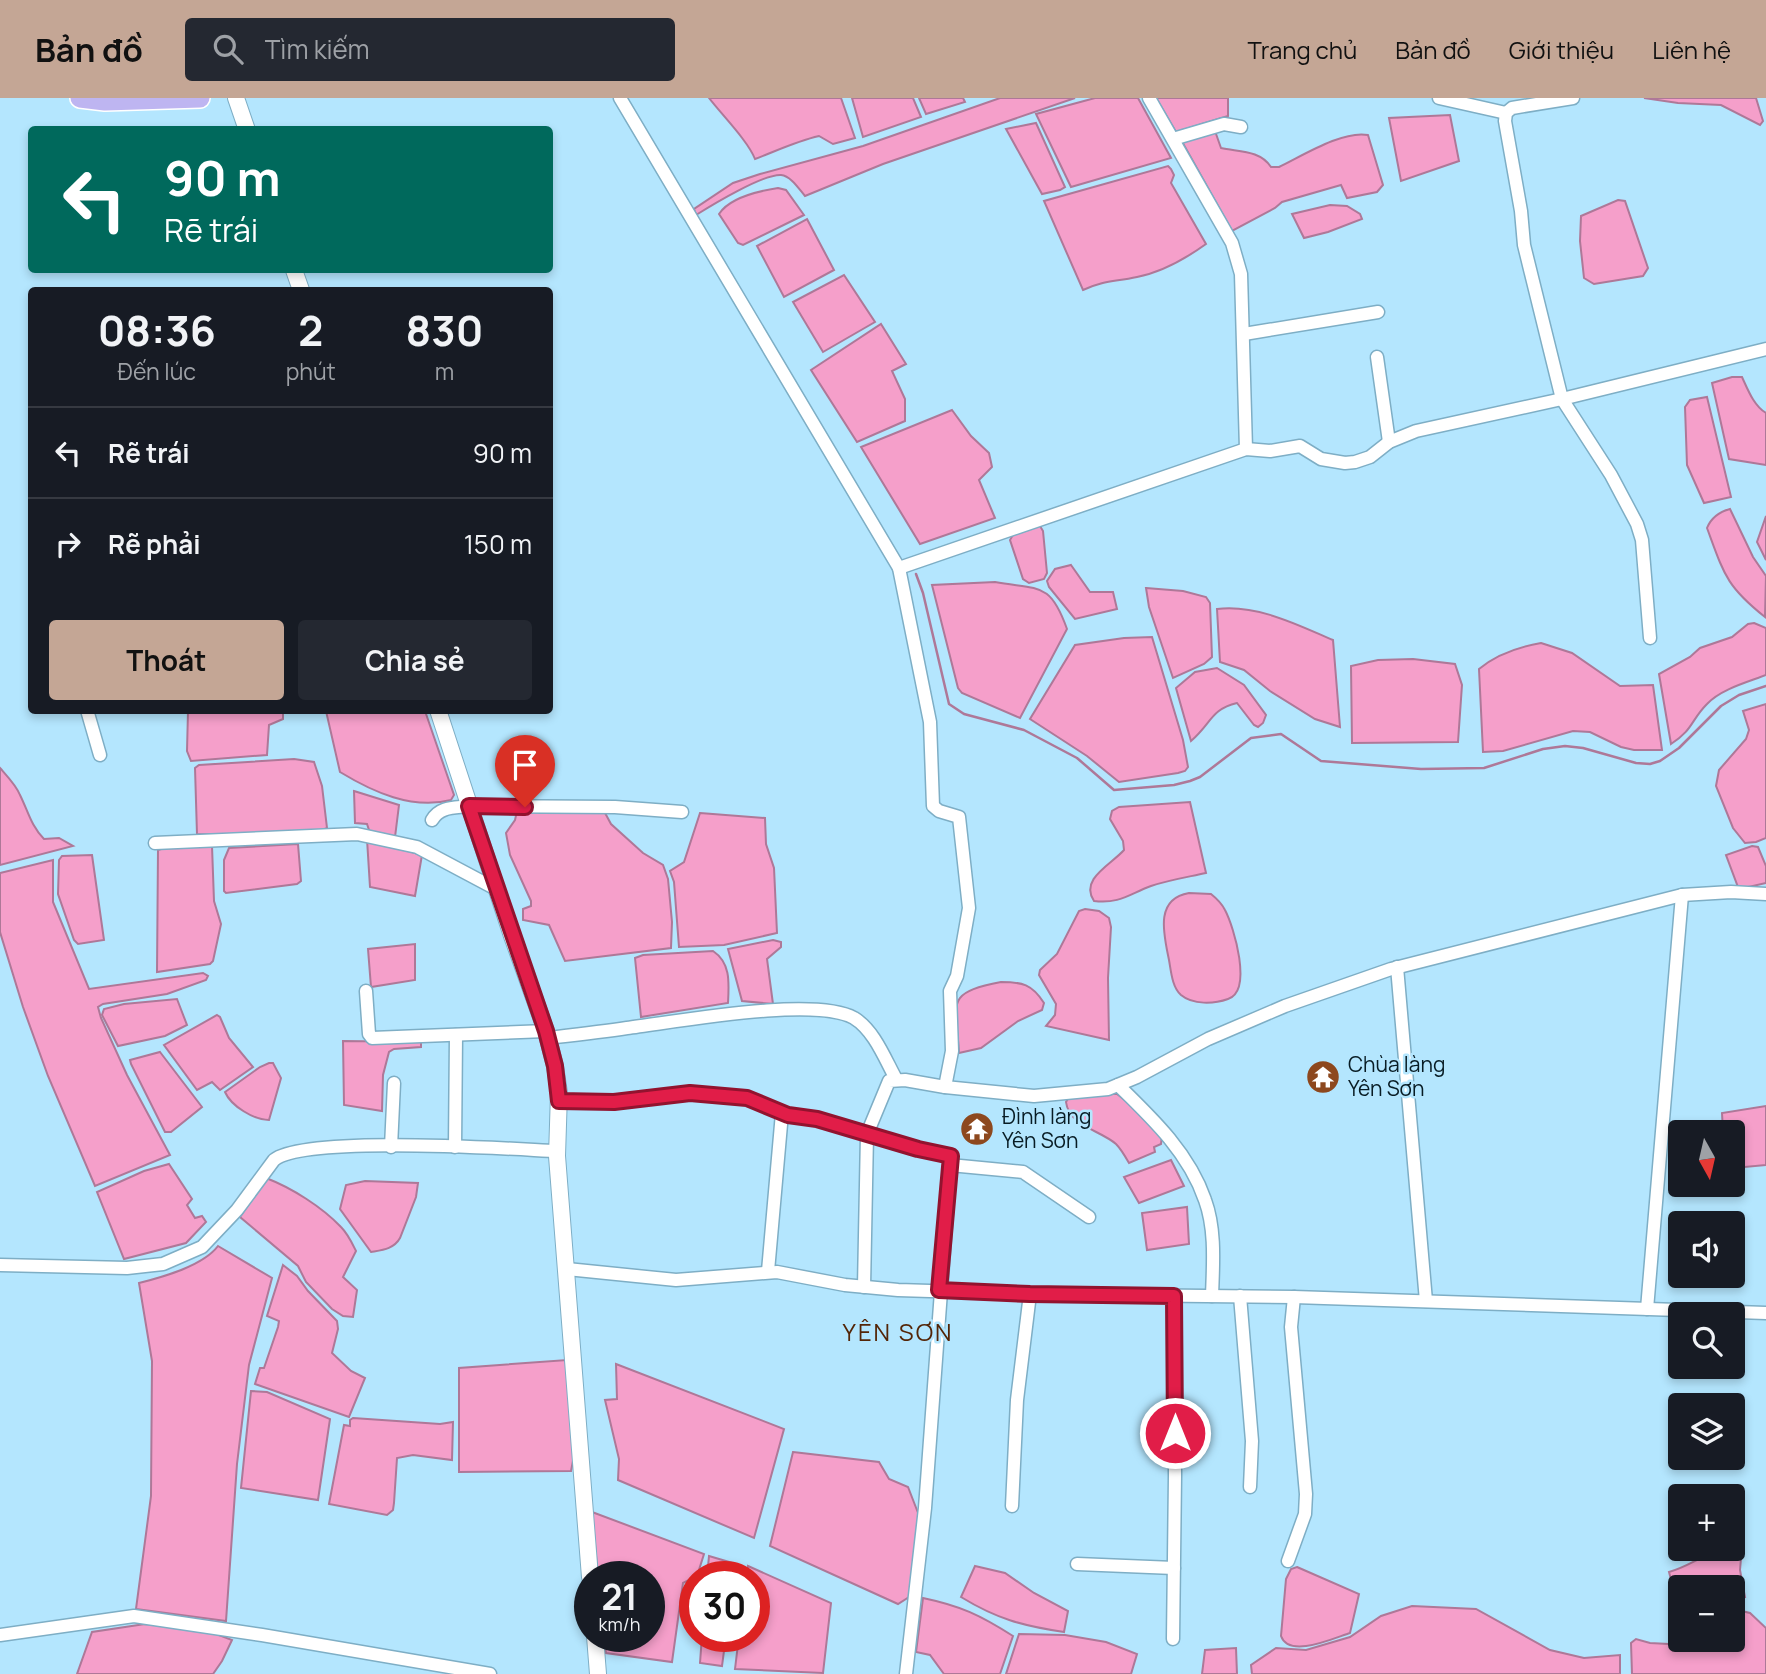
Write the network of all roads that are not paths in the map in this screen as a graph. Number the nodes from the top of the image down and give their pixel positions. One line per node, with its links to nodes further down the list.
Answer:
1 (80, 98): 2 (main road)
2 (200, 98)
3 (236, 98): 9 (street)
4 (621, 98): 19 (street)
5 (1149, 98): 11 (street)
6 (1439, 98): 8 (street)
7 (1573, 98): 8 (street)
8 (1506, 113): 16 (street)
9 (246, 126)
10 (1241, 127): 11 (street)
11 (1173, 139): 13 (street)
12 (1378, 312): 13 (street)
13 (1244, 334): 18 (street)
14 (1766, 349): 16 (street)
15 (1377, 357): 17 (street)
16 (1562, 399): 17 (street); 20 (street)
17 (1389, 442): 18 (street)
18 (1246, 449): 19 (street)
19 (899, 568): 38 (street)
20 (1650, 638)
21 (88, 714): 23 (street)
22 (439, 714): 24 (street)
23 (100, 755)
24 (469, 806): 25 (street); 26 (street); 28 (street)
25 (682, 812)
26 (432, 820)
27 (155, 843): 28 (street)
28 (496, 889): 33 (street)
29 (1766, 894): 30 (street)
30 (1682, 895): 31 (street); 58 (street)
31 (1397, 967): 37 (street); 57 (street)
32 (366, 991): 34 (street)
33 (547, 1034): 34 (street); 35 (street); 39 (street)
34 (456, 1035): 43 (street)
35 (896, 1079): 38 (street); 41 (street)
36 (394, 1083): 42 (street)
37 (1118, 1085): 38 (street); 54 (street)
38 (945, 1087)
39 (559, 1101): 40 (street); 44 (street)
40 (782, 1113): 41 (street); 49 (street)
41 (867, 1134): 45 (street); 50 (street)
42 (391, 1147): 43 (street); 47 (street)
43 (455, 1147): 44 (street)
44 (557, 1152): 48 (street)
45 (951, 1159): 46 (street); 51 (street)
46 (1089, 1217)
47 (0, 1265)
48 (567, 1269): 49 (street); 62 (street)
49 (768, 1271): 50 (street)
50 (864, 1287): 51 (street)
51 (939, 1290): 52 (street); 72 (street)
52 (1030, 1294): 53 (street); 61 (street)
53 (1174, 1296): 54 (street); 65 (street)
54 (1212, 1296): 55 (street)
55 (1240, 1296): 56 (street); 60 (street)
56 (1294, 1297): 57 (street); 63 (street)
57 (1426, 1301): 58 (street)
58 (1647, 1309): 59 (street)
59 (1766, 1313)
60 (1250, 1487)
61 (1012, 1506)
62 (589, 1561)
63 (1288, 1561)
64 (1077, 1564): 65 (street)
65 (1174, 1568): 67 (street)
66 (0, 1634): 69 (street)
67 (1173, 1639)
68 (596, 1652): 71 (street)
69 (458, 1672): 70 (street)
70 (490, 1674)
71 (598, 1674)
72 (906, 1674)

